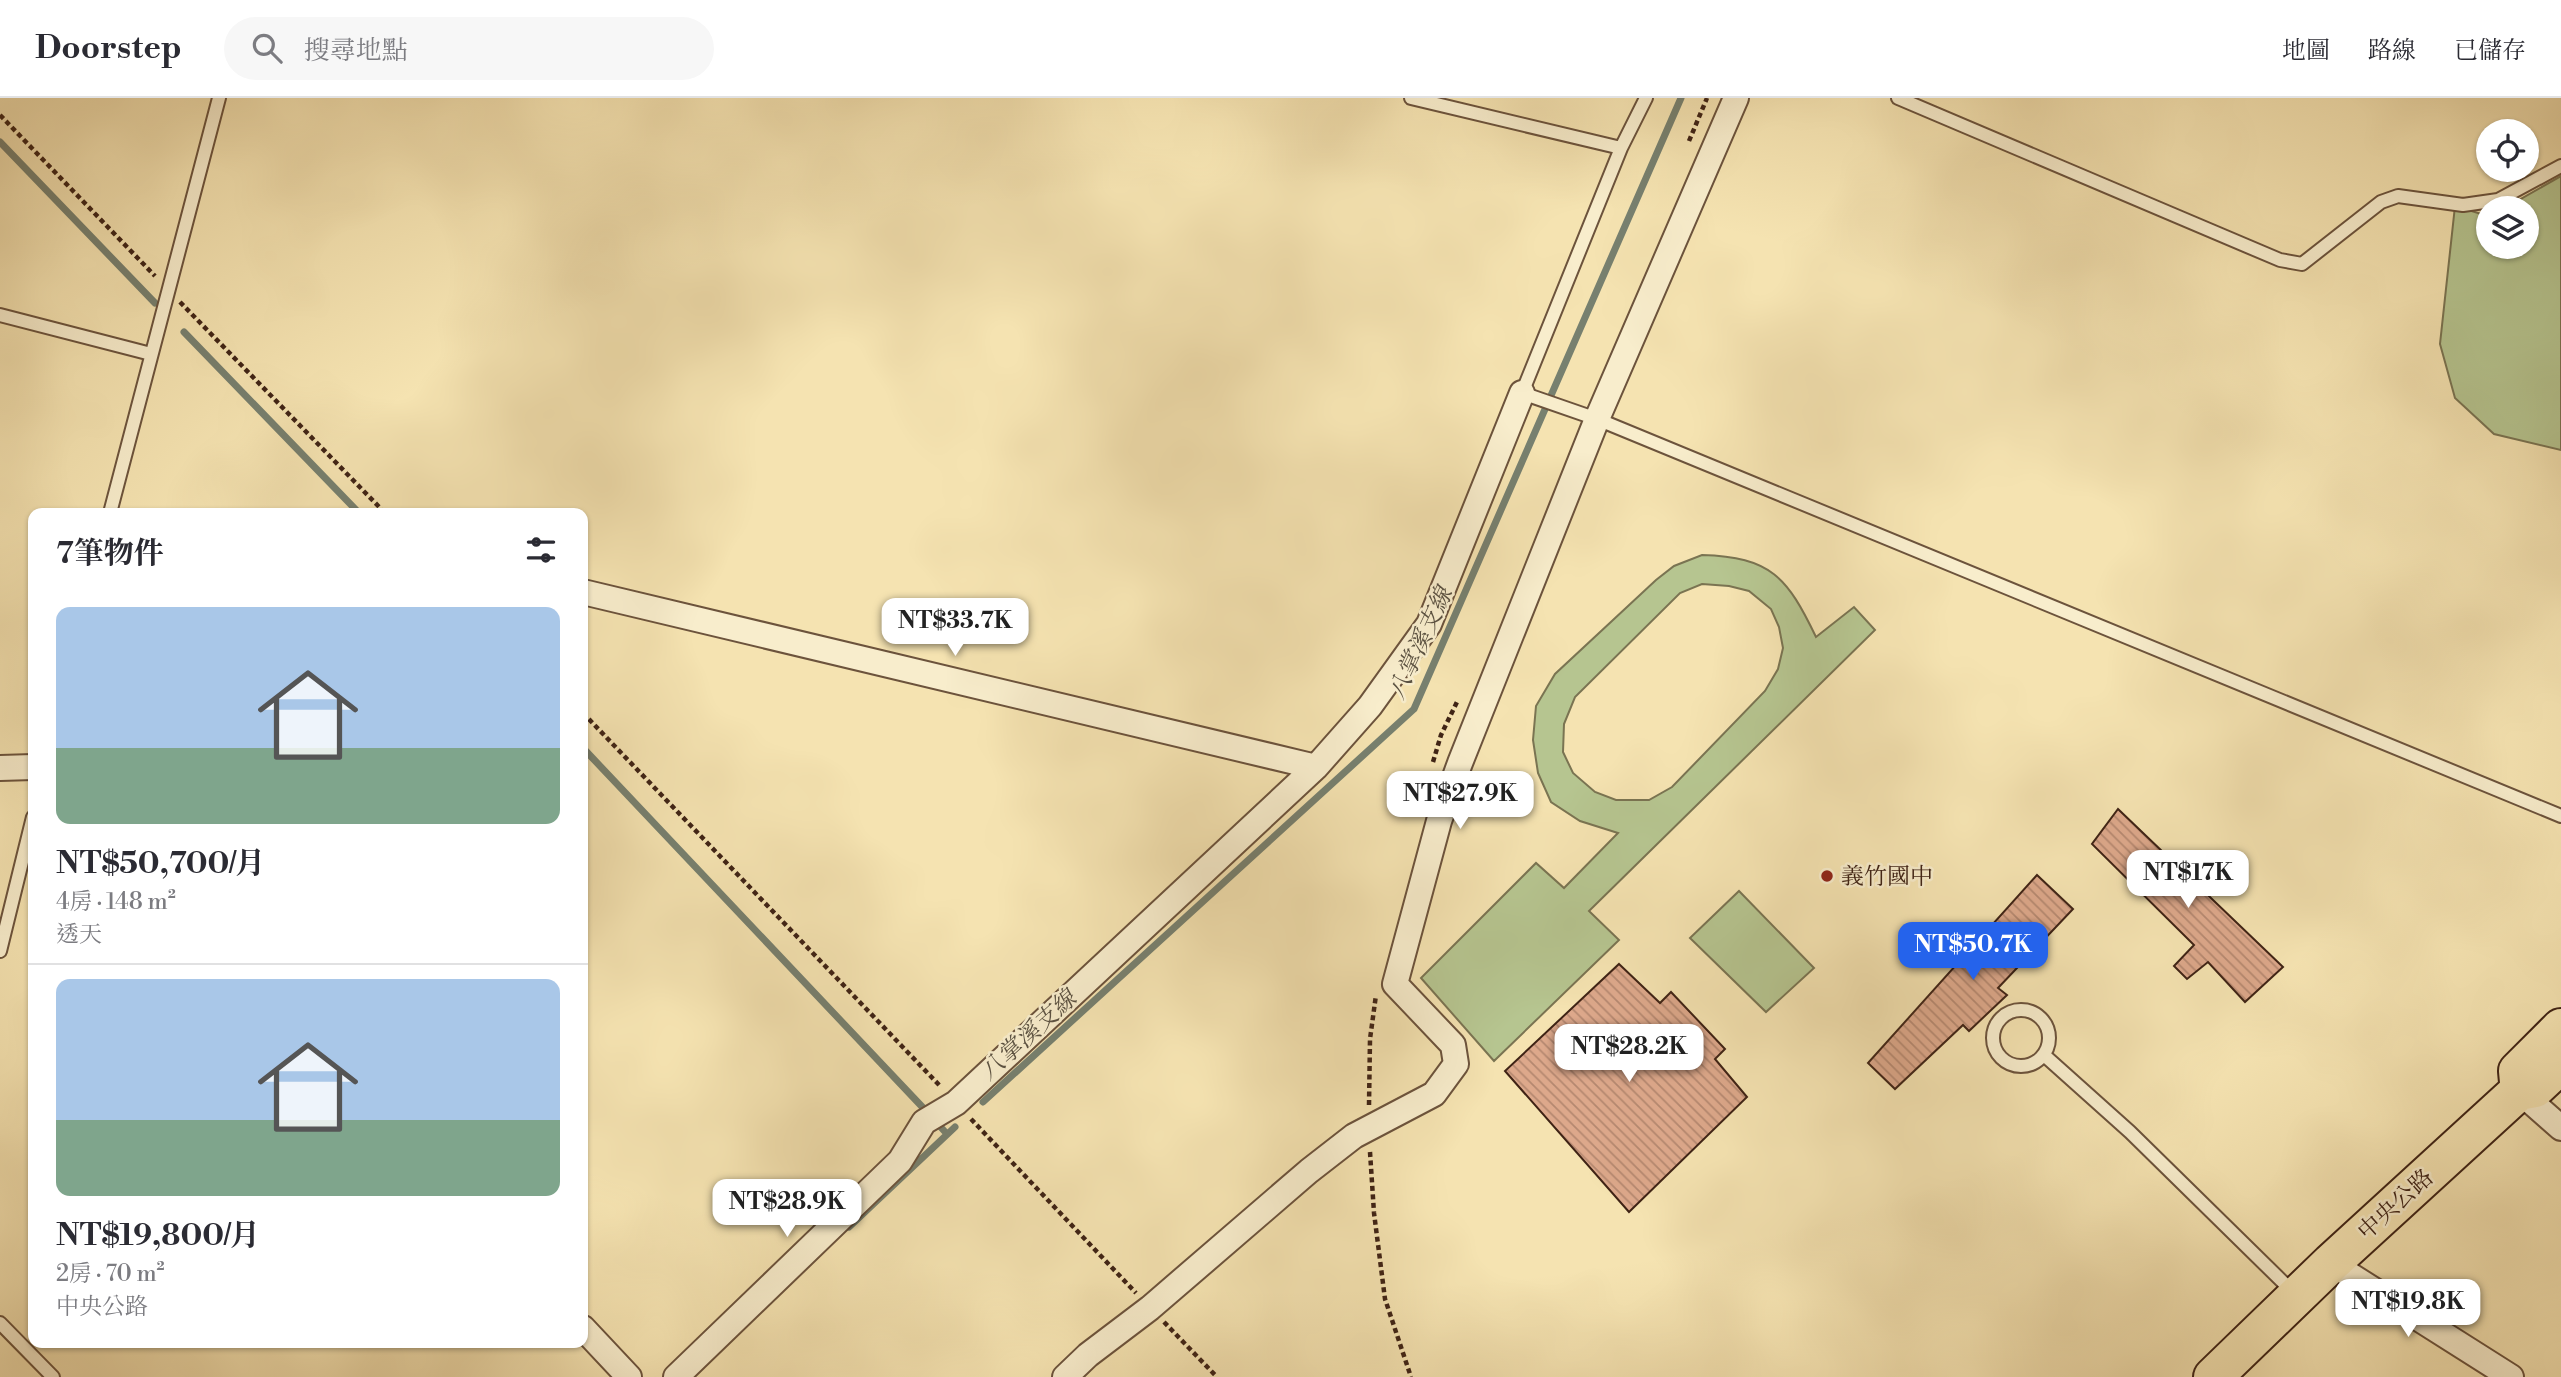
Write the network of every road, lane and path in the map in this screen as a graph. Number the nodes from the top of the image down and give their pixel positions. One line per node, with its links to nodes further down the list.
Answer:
1 (219, 98): 9 (lane)
2 (1411, 98): 7 (lane)
3 (1646, 98): 7 (lane)
4 (1735, 98): 13 (street)
5 (1898, 98): 8 (lane)
6 (0, 115): 9 (path)
7 (1620, 148): 12 (lane)
8 (2561, 166)
9 (169, 291): 11 (lane); 15 (path)
10 (0, 315): 11 (lane)
11 (151, 354): 14 (lane)
12 (1529, 395): 13 (lane); 19 (street)
13 (1598, 419): 21 (lane); 32 (street)
14 (111, 508)
15 (379, 508)
16 (588, 593): 19 (street)
17 (588, 718): 28 (path)
18 (28, 767): 20 (street)
19 (1316, 767): 28 (street)
20 (0, 768)
21 (2561, 816)
22 (28, 837): 23 (lane)
23 (0, 951)
24 (2561, 1028): 27 (main road)
25 (2044, 1055): 25 (lane); 31 (lane)
26 (2561, 1064): 27 (main road, 中央公路)
27 (2519, 1091): 29 (street); 30 (main road, 中央公路)
28 (952, 1106): 32 (path); 37 (street)
29 (2561, 1128)
30 (2331, 1263): 31 (main road, 中央公路); 41 (street)
31 (2297, 1296): 40 (main road, 中央公路)
32 (1150, 1308): 38 (street); 39 (path)
33 (0, 1323): 35 (lane)
34 (588, 1333): 36 (street)
35 (53, 1377)
36 (629, 1377)
37 (676, 1377)
38 (1065, 1377)
39 (1217, 1377)
40 (2213, 1377)
41 (2511, 1377)

